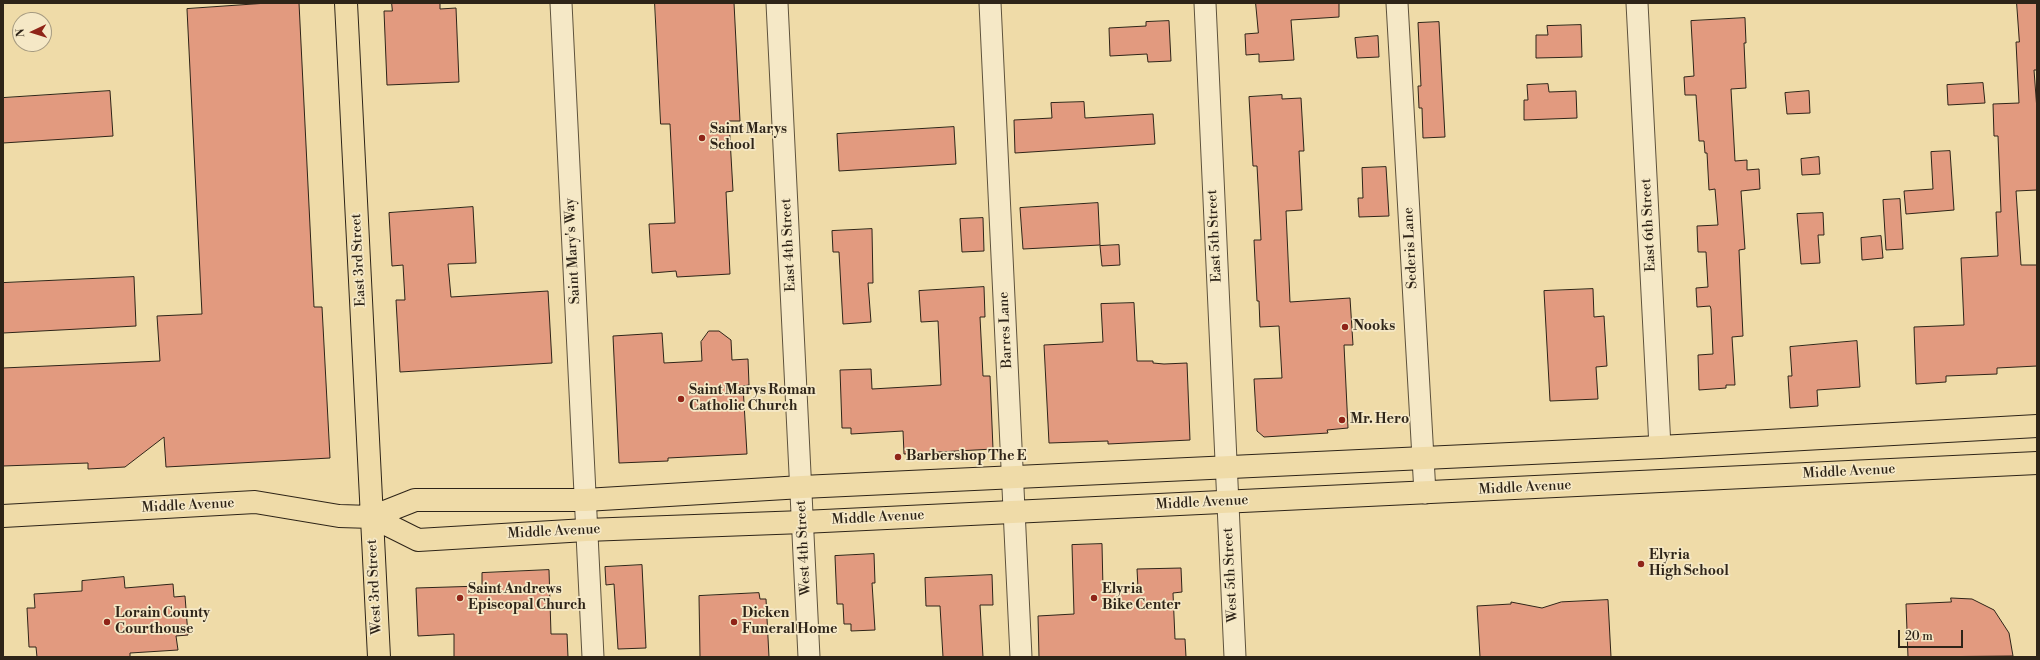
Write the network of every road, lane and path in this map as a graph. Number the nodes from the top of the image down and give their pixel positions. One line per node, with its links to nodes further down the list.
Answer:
1 (346, 3): 20 (main road, East 3rd Street)
2 (561, 3): 16 (street, Saint Mary's Way)
3 (776, 3): 14 (street, East 4th Street)
4 (990, 3): 13 (street, Barres Lane)
5 (1205, 3): 12 (street, East 5th Street)
6 (1397, 3): 10 (street, Sederis Lane)
7 (1637, 3): 9 (street, East 6th Street)
8 (2037, 426): 9 (main road, Middle Avenue)
9 (1660, 447): 10 (main road, Middle Avenue)
10 (1423, 458): 12 (main road, Middle Avenue); 15 (street, Sederis Lane)
11 (2037, 463): 15 (main road, Middle Avenue)
12 (1226, 469): 13 (main road, Middle Avenue); 17 (street, West 5th Street)
13 (1013, 478): 14 (main road, Middle Avenue); 18 (street, Barres Lane)
14 (802, 487): 16 (main road, Middle Avenue); 21 (street, West 4th Street)
15 (1425, 493): 17 (main road, Middle Avenue)
16 (585, 500): 20 (main road, Middle Avenue); 22 (street, Saint Mary's Way)
17 (1228, 502): 18 (main road, Middle Avenue); 27 (street, West 5th Street)
18 (1014, 512): 21 (main road, Middle Avenue); 26 (street, Barres Lane)
19 (3, 516): 20 (main road, Middle Avenue)
20 (372, 517): 22 (main road, Middle Avenue); 23 (main road, West 3rd Street)
21 (803, 522): 22 (main road, Middle Avenue); 25 (street, West 4th Street)
22 (586, 530): 24 (street, Saint Mary's Way)
23 (379, 657)
24 (593, 657)
25 (809, 657)
26 (1021, 657)
27 (1235, 657)

